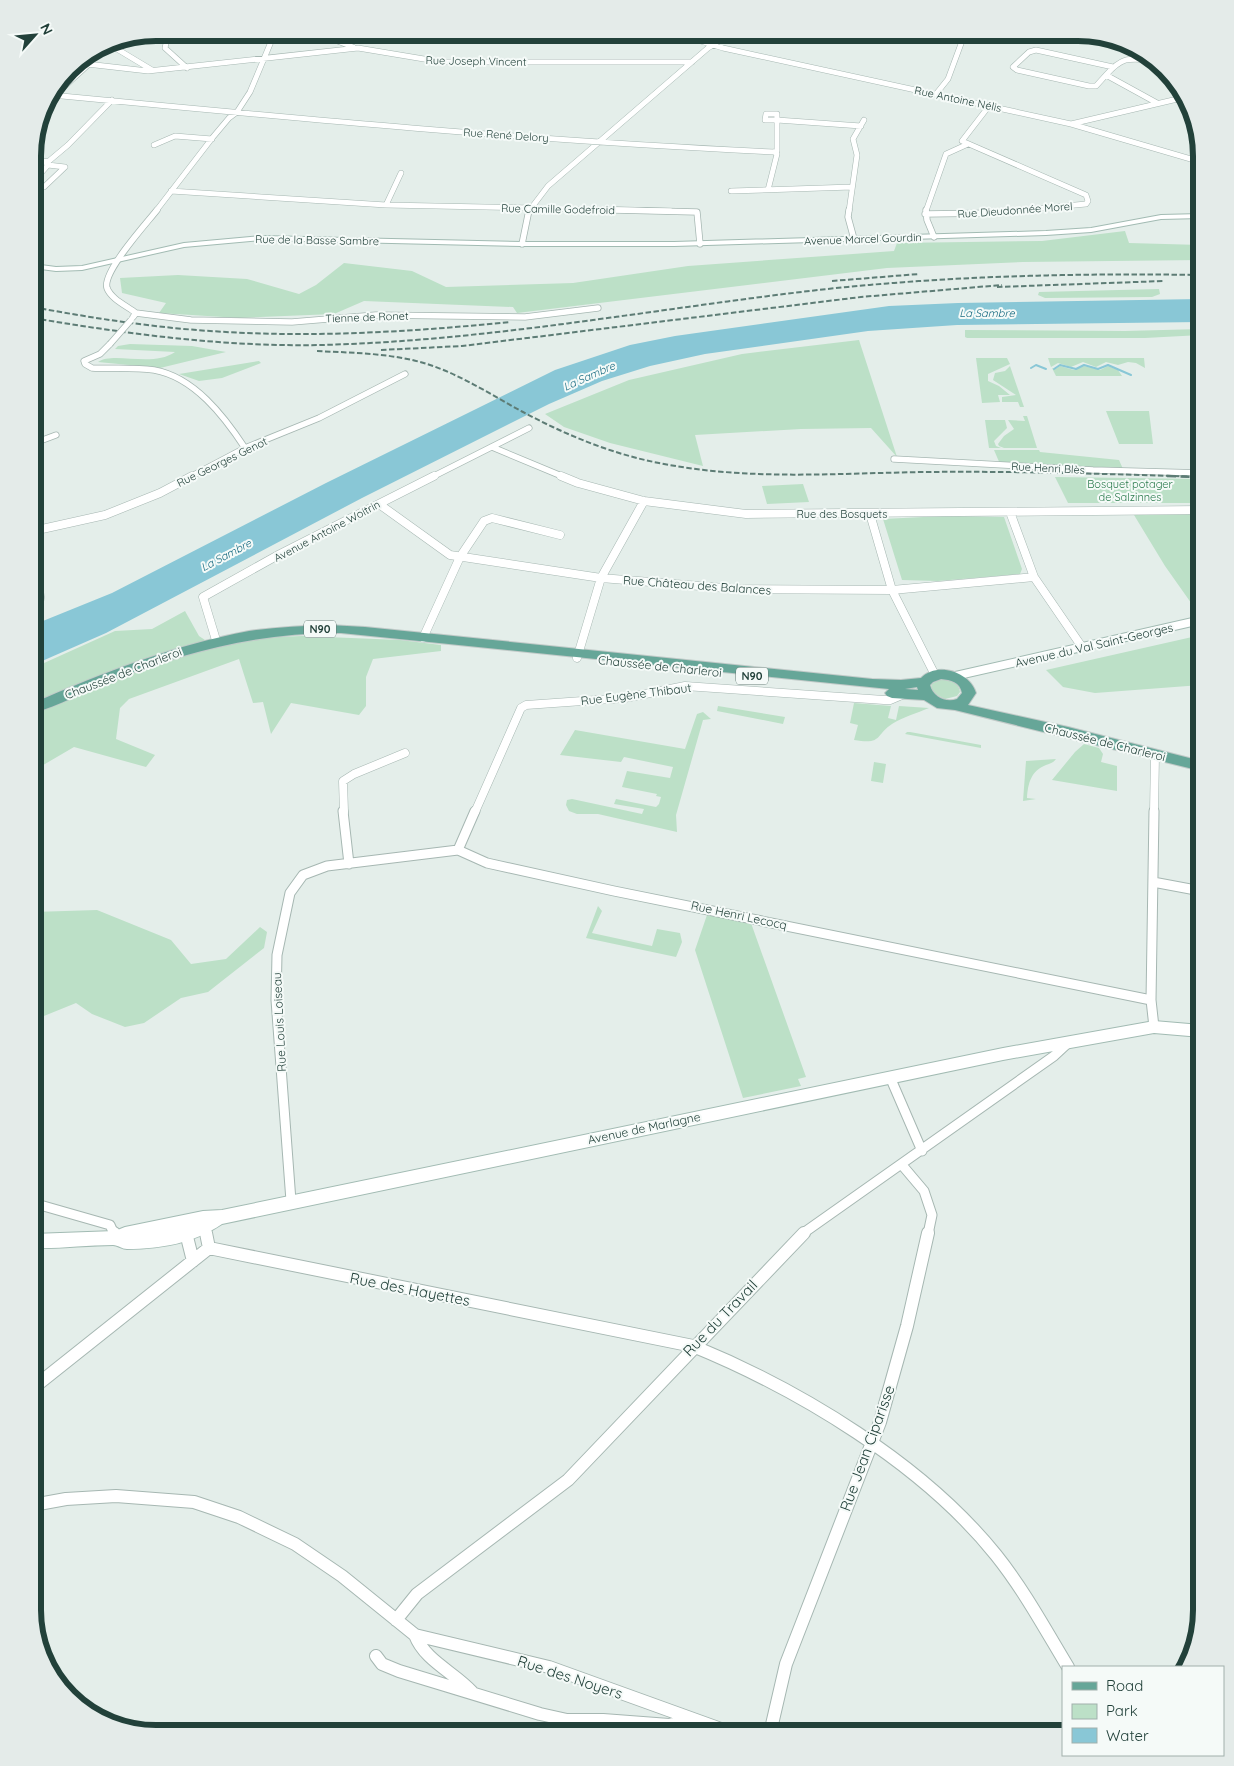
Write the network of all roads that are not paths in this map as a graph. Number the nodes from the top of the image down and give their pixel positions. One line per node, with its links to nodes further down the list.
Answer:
1 (166, 41): 14 (street)
2 (272, 41): 11 (street)
3 (338, 41): 9 (street)
4 (700, 41): 7 (street, Rue Antoine Nélis)
5 (719, 41): 7 (street)
6 (962, 41): 19 (street)
7 (712, 45): 12 (street); 19 (street, Rue Antoine Nélis)
8 (116, 48): 16 (street)
9 (358, 48): 11 (street, Rue Joseph Vincent); 12 (street, Rue Joseph Vincent)
10 (1138, 59): 15 (street)
11 (262, 60): 14 (street, Rue Joseph Vincent); 25 (street)
12 (692, 62): 32 (street)
13 (88, 65): 16 (street, Rue Joseph Vincent); 18 (street)
14 (187, 68): 16 (street, Rue Joseph Vincent)
15 (1113, 68): 17 (street); 17 (street)
16 (152, 70)
17 (1106, 75): 23 (street)
18 (70, 80)
19 (936, 94): 24 (street, Rue Antoine Nélis)
20 (59, 95): 22 (street, Rue René Delory)
21 (1177, 99): 23 (street)
22 (112, 100): 25 (street, Rue René Delory); 38 (street)
23 (1157, 104): 27 (street)
24 (989, 106): 27 (street, Rue Antoine Nélis); 33 (street)
25 (237, 112): 31 (street); 32 (street, Rue René Delory)
26 (864, 120): 28 (street)
27 (1071, 124): 36 (street, Rue Antoine Nélis)
28 (861, 126): 35 (street); 42 (street)
29 (176, 127): 30 (street)
30 (177, 136): 31 (street); 34 (street)
31 (212, 139): 44 (street)
32 (598, 141): 35 (street, Rue René Delory); 47 (street)
33 (968, 144): 48 (street); 48 (street, Rue Dieudonnée Morel)
34 (154, 145)
35 (774, 152): 43 (street)
36 (1193, 159)
37 (41, 164): 38 (street)
38 (47, 164): 39 (street); 41 (street)
39 (41, 172)
40 (401, 173): 46 (street)
41 (41, 187)
42 (852, 187): 43 (street); 51 (street)
43 (768, 190): 45 (street)
44 (171, 191): 46 (street, Rue Camille Godefroid); 54 (street)
45 (731, 191)
46 (386, 205): 47 (street, Rue Camille Godefroid)
47 (529, 209): 52 (street); 53 (street, Rue Camille Godefroid)
48 (926, 214): 50 (street)
49 (1193, 216): 50 (street, Avenue Marcel Gourdin)
50 (934, 237): 51 (street, Avenue Marcel Gourdin)
51 (854, 239): 53 (street, Avenue Marcel Gourdin)
52 (522, 244): 53 (street, Avenue Marcel Gourdin); 54 (street, Rue de la Basse Sambre)
53 (700, 244)
54 (115, 262): 55 (street, Rue de la Basse Sambre); 57 (street, Tienne de Ronet)
55 (41, 267)
56 (598, 308): 57 (street, Tienne de Ronet)
57 (136, 313): 58 (street, bridge)
58 (110, 344): 64 (street)
59 (406, 374): 64 (street, Rue Georges Genot)
60 (530, 428): 63 (street, Avenue Antoine Woitrin)
61 (56, 434): 62 (street)
62 (41, 440)
63 (492, 447): 67 (street, Rue des Bosquets); 68 (street, Avenue Antoine Woitrin)
64 (245, 448): 72 (street, Rue Georges Genot)
65 (894, 459): 66 (street, Rue Henri Blès)
66 (1193, 473)
67 (644, 501): 71 (street, Rue des Bosquets); 76 (street)
68 (379, 504): 74 (street, Rue Château des Balances); 80 (street, Avenue Antoine Woitrin)
69 (1193, 510): 70 (street, Rue des Bosquets)
70 (1010, 512): 71 (street, Rue des Bosquets); 75 (street)
71 (870, 514): 77 (street)
72 (41, 529)
73 (560, 535): 74 (street)
74 (460, 557): 76 (street, Rue Château des Balances); 79 (street)
75 (1034, 577): 77 (street, Rue Château des Balances); 81 (street)
76 (601, 578): 77 (street, Rue Château des Balances); 82 (street)
77 (892, 590): 85 (street)
78 (1193, 622): 81 (street, Avenue du Val Saint-Georges)
79 (423, 638): 80 (main road, Chaussée de Charleroi / N90); 82 (main road, Chaussée de Charleroi / N90)
80 (216, 640): 88 (main road, Chaussée de Charleroi / N90)
81 (1082, 647): 83 (street, Avenue du Val Saint-Georges)
82 (578, 656): 85 (main road, Chaussée de Charleroi / N90); 87 (main road, Chaussée de Charleroi / N90)
83 (986, 669): 84 (street, Avenue du Val Saint-Georges); 86 (street)
84 (955, 676): 85 (main road, N90); 86 (main road, N90)
85 (928, 684): 87 (main road, Chaussée de Charleroi / N90); 89 (main road, N90)
86 (968, 692): 89 (main road); 90 (main road, Chaussée de Charleroi / N90)
87 (905, 694): 94 (street, Rue Eugène Thibaut)
88 (41, 705)
89 (955, 705): 90 (main road, Chaussée de Charleroi / N90)
90 (1009, 718): 92 (main road, Chaussée de Charleroi / N90)
91 (405, 753): 95 (street)
92 (1154, 754): 93 (main road, Chaussée de Charleroi / N90); 96 (street)
93 (1193, 764)
94 (458, 850): 95 (street); 98 (street, Rue Henri Lecocq)
95 (349, 864): 105 (street, Rue Louis Loiseau)
96 (1153, 882): 97 (street); 98 (street)
97 (1193, 889)
98 (1151, 1000): 99 (street)
99 (1154, 1027): 100 (street, Avenue de Marlagne); 101 (street, Avenue de Marlagne)
100 (1193, 1030)
101 (1068, 1043): 102 (street, Avenue de Marlagne); 103 (street, Rue du Travail)
102 (890, 1077): 103 (street); 105 (street, Avenue de Marlagne)
103 (922, 1151): 104 (street, Rue du Travail)
104 (902, 1165): 113 (street, Rue du Travail); 115 (street, Rue Jean Ciparisse)
105 (291, 1201): 107 (street, Avenue de Marlagne)
106 (41, 1205): 109 (street)
107 (204, 1222): 108 (street, Avenue de Marlagne); 109 (street, Avenue de Marlagne); 111 (street)
108 (186, 1233): 109 (street, Avenue de Marlagne); 112 (street)
109 (116, 1238): 110 (street, Avenue de Marlagne)
110 (41, 1241)
111 (209, 1248): 112 (street); 113 (street, Rue des Hayettes)
112 (193, 1260): 114 (street)
113 (693, 1346): 115 (street, Rue des Hayettes); 117 (street, Rue du Travail)
114 (41, 1381)
115 (870, 1445): 120 (street, Rue des Hayettes); 126 (street, Rue Jean Ciparisse)
116 (41, 1503): 117 (street, Rue des Noyers)
117 (396, 1620): 118 (street, Rue des Noyers)
118 (414, 1636): 121 (street, Rue des Noyers); 122 (street, Rue des Noyers)
119 (376, 1656): 121 (street, Rue des Noyers)
120 (1067, 1666)
121 (472, 1693): 123 (street, Rue des Noyers)
122 (694, 1719): 123 (street, Rue des Noyers); 125 (street, Rue des Noyers)
123 (568, 1720): 124 (street, Rue des Noyers)
124 (583, 1725)
125 (710, 1725)
126 (772, 1725)

